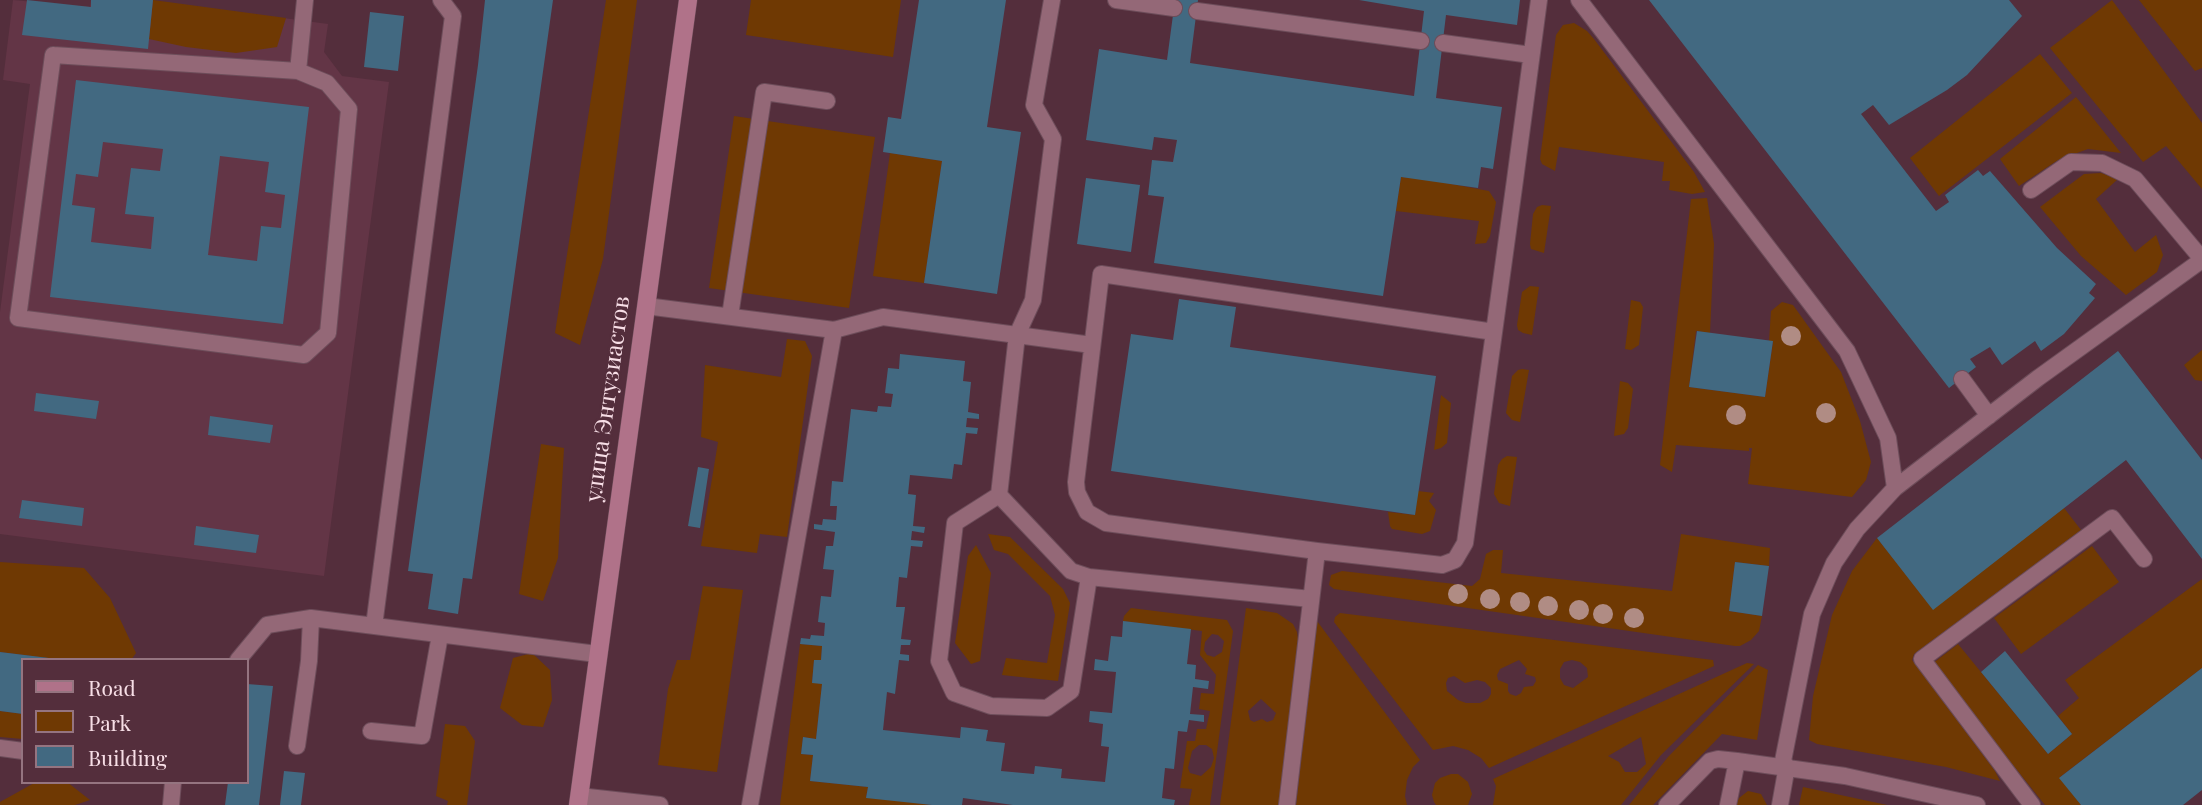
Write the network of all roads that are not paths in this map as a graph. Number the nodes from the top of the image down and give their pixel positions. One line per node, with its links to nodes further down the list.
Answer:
1 (305, 0): 13 (lane)
2 (441, 0): 32 (lane)
3 (688, 0): 17 (main road, улица Энтузиастов)
4 (1052, 0): 21 (lane)
5 (1116, 0): 8 (lane)
6 (1539, 0): 12 (lane)
7 (1579, 0): 25 (lane)
8 (1174, 8)
9 (1197, 11): 10 (lane)
10 (1421, 41)
11 (1443, 43): 12 (lane)
12 (1531, 55): 20 (lane)
13 (298, 71): 13 (lane)
14 (827, 101): 18 (lane)
15 (2031, 190): 16 (lane)
16 (2202, 260): 24 (lane)
17 (646, 306): 18 (lane); 34 (main road, улица Энтузиастов)
18 (730, 316): 19 (lane)
19 (834, 330): 21 (lane); 46 (lane)
20 (1494, 332): 22 (lane); 27 (lane)
21 (1017, 335): 22 (lane); 26 (lane)
22 (1092, 345): 27 (lane)
23 (1962, 379): 24 (lane)
24 (1989, 415): 25 (lane)
25 (1895, 488): 41 (lane)
26 (999, 495): 29 (lane); 29 (lane)
27 (1317, 551): 30 (lane)
28 (2144, 559): 52 (lane)
29 (1089, 577): 30 (lane)
30 (1311, 599): 47 (lane)
31 (311, 618): 32 (lane); 35 (lane); 37 (lane)
32 (374, 626): 33 (lane)
33 (440, 635): 34 (lane); 36 (lane)
34 (597, 654): 43 (main road, улица Энтузиастов)
35 (240, 658)
36 (371, 731)
37 (297, 746)
38 (0, 748): 39 (lane)
39 (21, 751)
40 (1737, 761): 41 (lane); 48 (lane); 49 (lane)
41 (1785, 766): 50 (lane); 51 (lane)
42 (173, 784): 44 (lane)
43 (579, 800): 45 (lane)
44 (170, 805)
45 (660, 805)
46 (750, 805)
47 (1287, 805)
48 (1667, 805)
49 (1728, 805)
50 (1780, 805)
51 (1977, 805)
52 (2032, 805)

